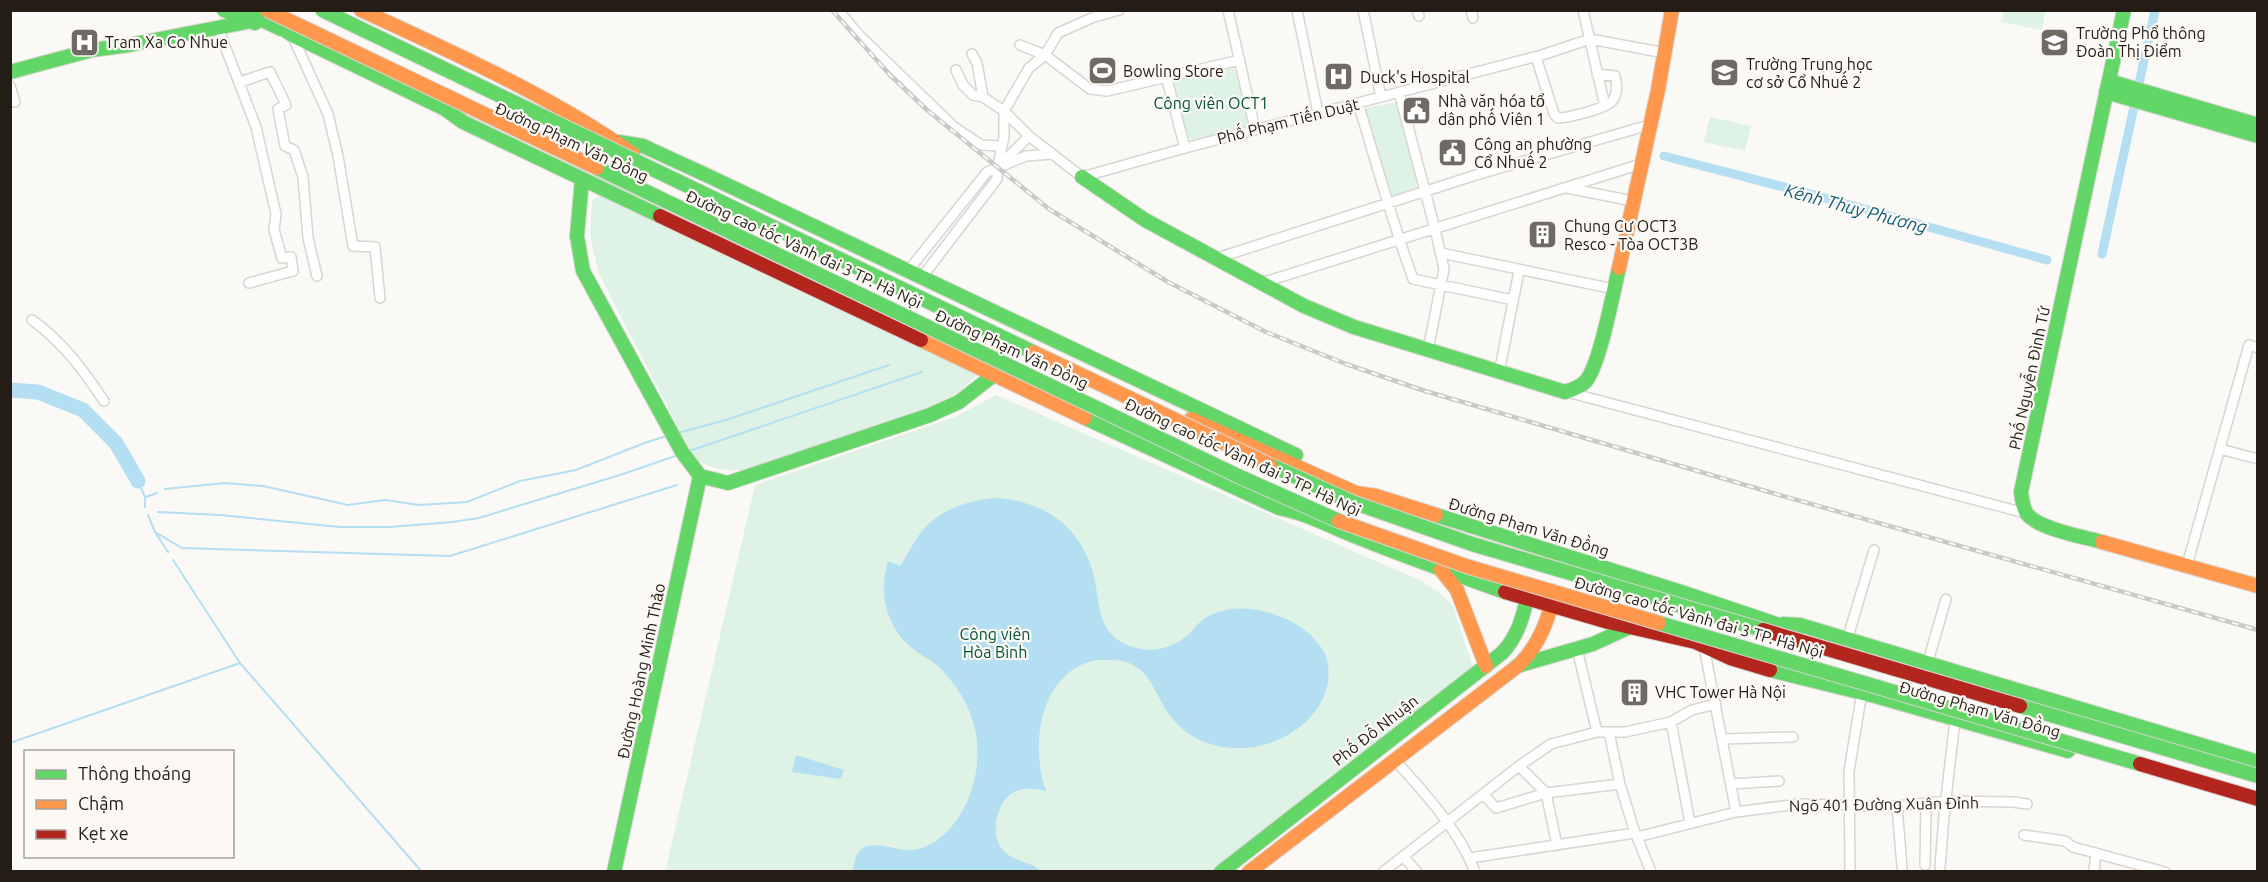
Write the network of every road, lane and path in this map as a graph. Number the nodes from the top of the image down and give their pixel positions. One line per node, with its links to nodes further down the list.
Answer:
1 (224, 10): 15 (main road)
2 (260, 10): 17 (main road, Đường Phạm Văn Đồng)
3 (267, 10): 122 (main road, Đường cao tốc Vành đai 3 TP. Hà Nội, bridge)
4 (322, 10): 116 (main road, Đường cao tốc Vành đai 3 TP. Hà Nội, bridge)
5 (333, 10): 25 (main road, Đường Phạm Văn Đồng)
6 (362, 10): 25 (main road, Đường Phạm Văn Đồng)
7 (838, 10): 49 (street)
8 (1119, 10): 22 (street)
9 (1228, 10): 24 (street)
10 (1297, 10): 42 (street)
11 (1363, 10): 35 (street)
12 (1583, 10): 18 (street)
13 (1672, 10): 20 (main road)
14 (2124, 10): 32 (main road, Phố Nguyễn Đình Tứ)
15 (244, 16): 16 (main road); 17 (main road)
16 (218, 28): 27 (main road); 30 (street)
17 (286, 32): 40 (main road, Đường Phạm Văn Đồng); 72 (street)
18 (1590, 39): 20 (street, Phố Phạm Tiến Duật); 23 (street, Phố Phạm Tiến Duật); 28 (street)
19 (1020, 45): 22 (street)
20 (1665, 53): 43 (main road)
21 (972, 54): 34 (street)
22 (1045, 55): 29 (street); 41 (street)
23 (1536, 57): 33 (street, Phố Phạm Tiến Duật); 39 (street)
24 (1240, 60): 29 (street); 45 (street)
25 (475, 65): 48 (main road, Đường Phạm Văn Đồng)
26 (956, 70): 34 (street)
27 (10, 72)
28 (1597, 74): 39 (street); 39 (street)
29 (1166, 76): 50 (street)
30 (240, 82): 66 (street); 68 (street)
31 (10, 86): 37 (street)
32 (2108, 86): 36 (main road); 86 (main road, Phố Nguyễn Đình Tứ)
33 (1399, 93): 35 (street, Phố Phạm Tiến Duật); 57 (street)
34 (983, 97): 41 (street)
35 (1381, 97): 38 (street, Phố Phạm Tiến Duật)
36 (2149, 98): 44 (main road); 47 (main road)
37 (15, 102)
38 (1358, 103): 42 (street, Phố Phạm Tiến Duật); 59 (street)
39 (1605, 106)
40 (445, 109): 55 (main road, Đường Phạm Văn Đồng); 85 (main road, Đường Phạm Văn Đồng)
41 (1004, 111): 46 (street); 49 (street)
42 (1318, 114): 45 (street, Phố Phạm Tiến Duật)
43 (1649, 125): 52 (main road); 57 (street)
44 (2258, 125)
45 (1255, 129): 50 (street, Phố Phạm Tiến Duật)
46 (1029, 136): 51 (street); 53 (street)
47 (2258, 136)
48 (616, 142): 64 (main road, Đường Phạm Văn Đồng); 84 (main road, Đường Phạm Văn Đồng)
49 (1002, 146): 53 (street)
50 (1185, 148): 54 (street, Phố Phạm Tiến Duật)
51 (1052, 154): 53 (street); 54 (street)
52 (1641, 164): 56 (street); 58 (main road)
53 (997, 169): 64 (street); 67 (street)
54 (1082, 177): 63 (main road)
55 (582, 179): 78 (main road, Đường Phạm Văn Đồng); 83 (main road)
56 (1565, 188): 58 (street); 60 (street)
57 (1426, 192): 59 (street); 60 (street)
58 (1633, 201): 71 (main road)
59 (1389, 203): 61 (street); 63 (street)
60 (1436, 229): 61 (street); 62 (street)
61 (1399, 240): 69 (street); 70 (street)
62 (1441, 253): 65 (street); 70 (street)
63 (1214, 259): 69 (main road)
64 (908, 271): 67 (main road, Đường Phạm Văn Đồng)
65 (1519, 271): 71 (street); 73 (street)
66 (317, 276)
67 (922, 277): 84 (main road, Đường Phạm Văn Đồng)
68 (249, 283)
69 (1261, 283): 76 (main road)
70 (1441, 285): 73 (street); 76 (street)
71 (1614, 289): 79 (main road)
72 (380, 298)
73 (1513, 300): 77 (street)
74 (32, 320): 80 (street)
75 (2258, 348): 81 (street)
76 (1428, 350): 77 (main road)
77 (1499, 373): 79 (main road)
78 (995, 374): 83 (main road); 85 (main road, Đường Phạm Văn Đồng)
79 (1565, 392): 86 (street)
80 (104, 401)
81 (2220, 449): 82 (street); 90 (street)
82 (2258, 459)
83 (700, 476): 141 (main road, Đường Hoàng Minh Thảo)
84 (1376, 496): 87 (main road, Đường Phạm Văn Đồng)
85 (1297, 511): 91 (main road, Đường Phạm Văn Đồng)
86 (2025, 513): 90 (main road)
87 (1542, 550): 89 (main road, Đường Phạm Văn Đồng); 93 (main road, Phố Đỗ Nhuận)
88 (1874, 550): 98 (street)
89 (1565, 557): 95 (main road); 96 (main road, Đường Phạm Văn Đồng)
90 (2187, 565): 92 (main road)
91 (1442, 570): 93 (main road, Đường Phạm Văn Đồng); 102 (main road)
92 (2258, 585)
93 (1527, 599): 95 (main road, Đường Phạm Văn Đồng); 102 (main road, Phố Đỗ Nhuận)
94 (1946, 599): 101 (street)
95 (1551, 606): 97 (main road, Đường Phạm Văn Đồng); 103 (main road)
96 (1776, 624): 98 (main road, Đường Phạm Văn Đồng); 115 (main road, Đường Phạm Văn Đồng)
97 (1630, 627): 99 (main road, Đường Phạm Văn Đồng); 100 (main road)
98 (1847, 640): 101 (main road, Đường Phạm Văn Đồng)
99 (1699, 645): 104 (main road, Đường Phạm Văn Đồng); 105 (street); 122 (main road, Đường Phạm Văn Đồng)
100 (1577, 649): 103 (main road); 108 (street)
101 (1927, 665): 113 (main road, Đường Phạm Văn Đồng)
102 (1486, 666): 142 (main road, Phố Đỗ Nhuận)
103 (1517, 666): 112 (main road)
104 (1862, 692): 106 (main road, Đường Phạm Văn Đồng); 126 (street)
105 (1716, 704): 107 (street); 111 (street)
106 (1955, 720): 123 (street); 128 (main road, Đường Phạm Văn Đồng)
107 (1671, 722): 109 (street); 131 (street)
108 (1597, 732): 109 (street); 114 (street)
109 (1609, 732): 118 (street)
110 (1793, 737): 111 (street)
111 (1723, 740): 119 (street)
112 (1394, 759): 130 (street); 143 (main road)
113 (2258, 762)
114 (1519, 766): 120 (street); 121 (street)
115 (2258, 770)
116 (2258, 776)
117 (1779, 781): 119 (street)
118 (1620, 784): 121 (street); 132 (street)
119 (1731, 784): 129 (street)
120 (1483, 794): 121 (street); 130 (street)
121 (1546, 794): 134 (street)
122 (2258, 800)
123 (1946, 801): 124 (street, Ngõ 401 Đường Xuân Đỉnh); 125 (street, Ngõ 401 Đường Xuân Đỉnh); 140 (street)
124 (1926, 802): 127 (street, Ngõ 401 Đường Xuân Đỉnh); 138 (street)
125 (2027, 804)
126 (1848, 805): 127 (street, Ngõ 401 Đường Xuân Đỉnh); 129 (street, Ngõ 401 Đường Xuân Đỉnh); 148 (street)
127 (1897, 806): 139 (street)
128 (2258, 807)
129 (1736, 812): 131 (street, Ngõ 401 Đường Xuân Đỉnh)
130 (1447, 823): 136 (street); 137 (street)
131 (1690, 823): 132 (street, Ngõ 401 Đường Xuân Đỉnh)
132 (1636, 835): 134 (street, Ngõ 401 Đường Xuân Đỉnh); 147 (street)
133 (2024, 836): 135 (street)
134 (1557, 845): 137 (street, Ngõ 401 Đường Xuân Đỉnh)
135 (2096, 853): 149 (street); 150 (street)
136 (1403, 856): 144 (street); 145 (street)
137 (1470, 858): 146 (street)
138 (1925, 865)
139 (1902, 867)
140 (1940, 867)
141 (614, 872)
142 (1221, 872)
143 (1249, 872)
144 (1383, 872)
145 (1417, 872)
146 (1475, 872)
147 (1651, 872)
148 (1850, 872)
149 (2094, 872)
150 (2165, 872)

